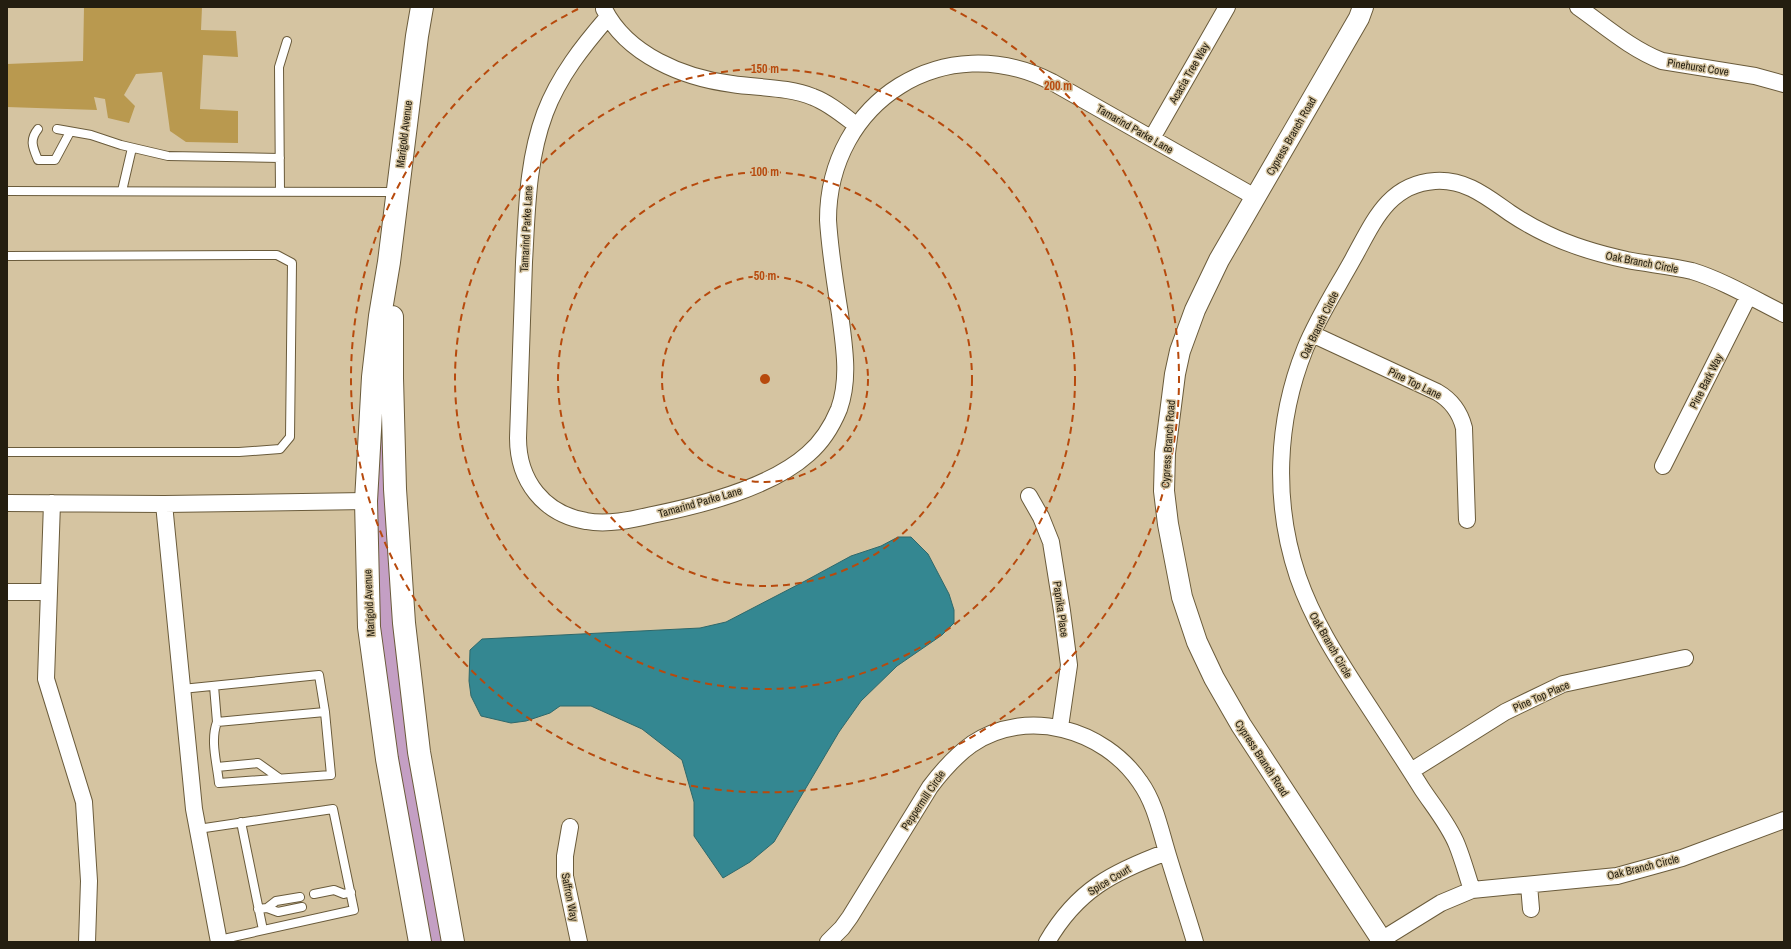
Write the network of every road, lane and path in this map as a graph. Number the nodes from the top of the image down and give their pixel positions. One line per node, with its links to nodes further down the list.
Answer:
1 (422, 7): 18 (main road, Marigold Avenue)
2 (1227, 7): 12 (street, Acacia Tree Way)
3 (1363, 7): 19 (street, Cypress Branch Road)
4 (1578, 7): 7 (street, Pinehurst Cove)
5 (606, 12): 8 (street); 8 (street, Tamarind Parke Lane)
6 (287, 40): 14 (lane)
7 (1784, 84)
8 (856, 125): 12 (street, Tamarind Parke Lane)
9 (38, 130): 11 (lane)
10 (57, 130): 11 (lane)
11 (70, 132): 13 (lane)
12 (1152, 138): 19 (street, Tamarind Parke Lane)
13 (132, 148): 14 (lane); 16 (lane)
14 (280, 158): 17 (lane)
15 (7, 191): 16 (lane)
16 (122, 191): 17 (lane)
17 (280, 192): 18 (lane)
18 (397, 192): 21 (main road, Marigold Avenue)
19 (1255, 197): 60 (street, Cypress Branch Road)
20 (7, 256): 25 (lane)
21 (389, 262): 28 (main road, Marigold Avenue); 63 (main road, Marigold Avenue)
22 (1748, 297): 23 (street, Oak Branch Circle); 24 (street, Oak Branch Circle); 26 (street, Pine Bark Way)
23 (1784, 314)
24 (1312, 334): 32 (street, Pine Top Lane); 42 (street, Oak Branch Circle)
25 (7, 452)
26 (1663, 466)
27 (1029, 496): 40 (street, Paprika Place)
28 (366, 501): 31 (street); 62 (main road, Marigold Avenue)
29 (7, 503): 30 (street)
30 (52, 503): 31 (street); 34 (street)
31 (164, 504): 37 (street)
32 (1467, 520)
33 (7, 592): 34 (street)
34 (49, 592): 61 (street)
35 (1686, 658): 42 (street, Pine Top Place)
36 (214, 686): 37 (lane); 38 (lane); 39 (lane)
37 (182, 689): 47 (street)
38 (325, 712): 39 (lane); 43 (lane)
39 (217, 722): 41 (lane)
40 (1060, 728): 48 (street, Peppermill Circle); 65 (street, Peppermill Circle)
41 (217, 767): 43 (lane); 43 (lane)
42 (1411, 772): 50 (street, Oak Branch Circle)
43 (279, 778)
44 (1784, 820): 49 (street, Oak Branch Circle)
45 (241, 822): 47 (lane); 51 (lane); 56 (lane)
46 (570, 827): 64 (street, Saffron Way)
47 (198, 829): 59 (street)
48 (1167, 852): 66 (street, Spice Court); 67 (street, Peppermill Circle)
49 (1529, 885): 50 (street, Oak Branch Circle); 57 (street)
50 (1472, 890): 60 (street, Oak Branch Circle)
51 (350, 892): 52 (lane); 58 (lane)
52 (314, 894)
53 (300, 897): 55 (lane)
54 (302, 907): 55 (lane)
55 (267, 908): 56 (lane)
56 (258, 909): 58 (lane)
57 (1531, 910)
58 (262, 930): 59 (lane)
59 (219, 941)
60 (1381, 941)
61 (87, 942)
62 (420, 942)
63 (453, 942)
64 (580, 942)
65 (828, 942)
66 (1047, 942)
67 (1195, 942)

